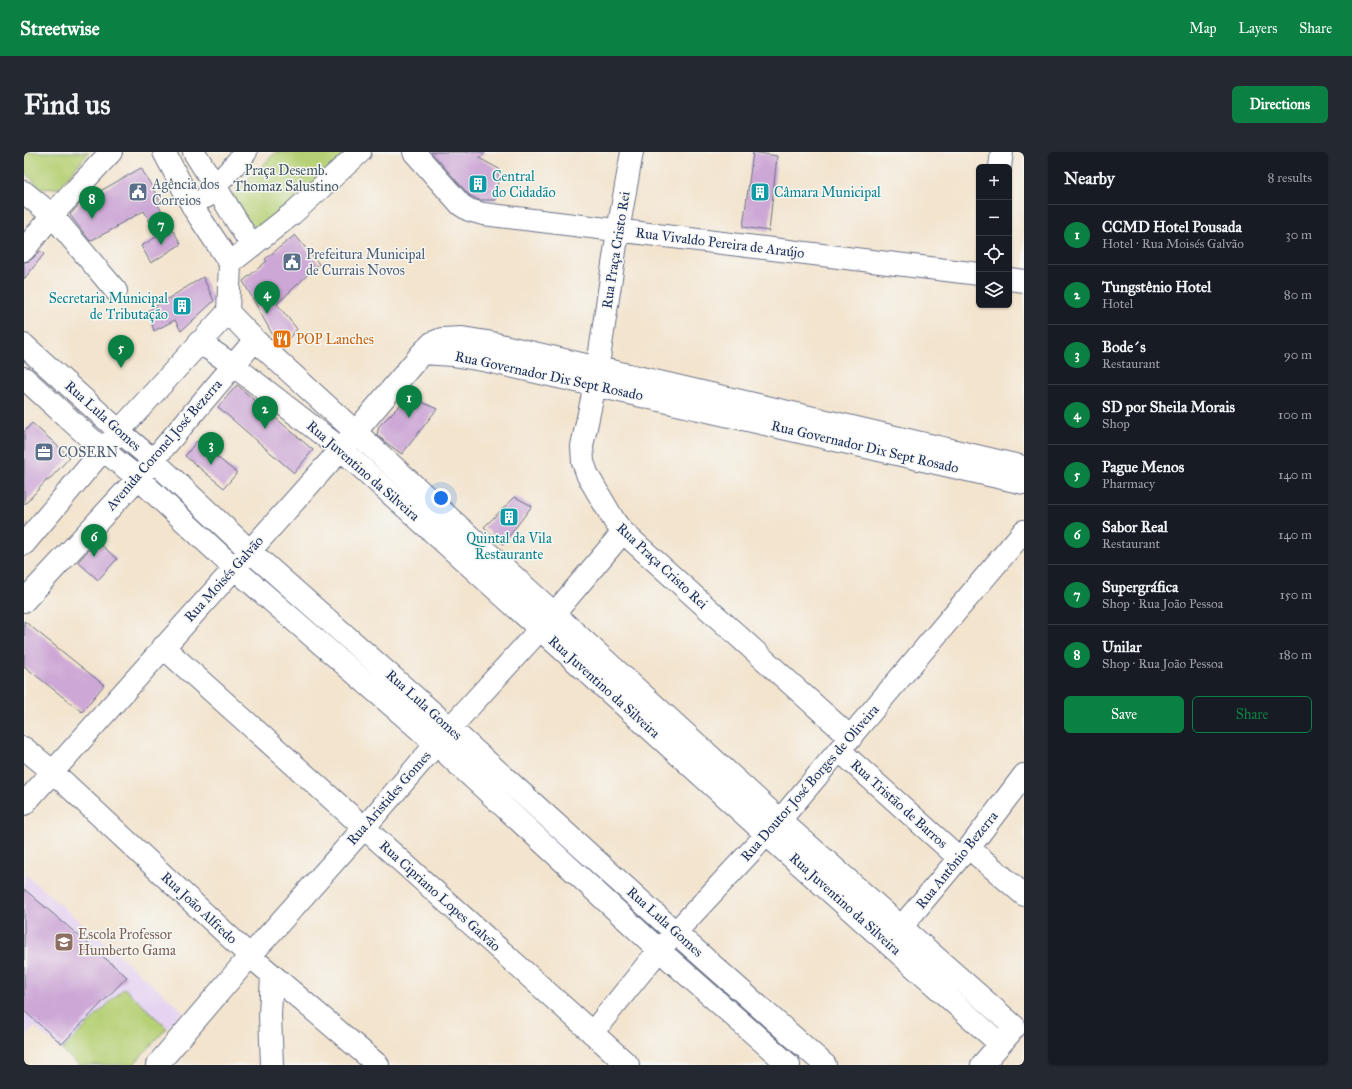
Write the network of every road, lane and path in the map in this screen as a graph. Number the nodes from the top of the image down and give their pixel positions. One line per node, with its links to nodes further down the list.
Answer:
1 (111, 152): 14 (street)
2 (164, 152): 13 (street)
3 (194, 152): 11 (street)
4 (241, 152): 5 (street)
5 (246, 152): 11 (street)
6 (360, 152): 16 (street)
7 (414, 152): 15 (street, Rua Vivaldo Pereira de Araújo)
8 (632, 152): 15 (street, Rua Praça Cristo Rei)
9 (1002, 152): 10 (street)
10 (1000, 164)
11 (216, 187): 13 (street); 16 (street)
12 (24, 192): 14 (street)
13 (194, 209): 18 (street)
14 (52, 215): 17 (street); 22 (street)
15 (618, 231): 19 (street, Rua Vivaldo Pereira de Araújo); 29 (street, Rua Praça Cristo Rei)
16 (252, 246): 18 (street)
17 (24, 250)
18 (230, 263): 23 (street)
19 (976, 274)
20 (1012, 279): 21 (street)
21 (1024, 281)
22 (116, 290)
23 (228, 312): 24 (street, Rua Juventino da Silveira); 25 (street)
24 (255, 340): 28 (street, Avenida Coronel José Bezerra); 32 (street, Rua Juventino da Silveira)
25 (199, 342): 28 (street, Rua Juventino da Silveira); 31 (street)
26 (24, 345): 31 (street, Rua Lula Gomes)
27 (422, 353): 29 (street, Rua Governador Dix Sept Rosado); 32 (street, Rua Moisés Galvão)
28 (233, 365): 33 (street, Rua Juventino da Silveira); 35 (street, Avenida Coronel José Bezerra)
29 (596, 377): 36 (street, Rua Governador Dix Sept Rosado); 38 (street, Rua Governador Dix Sept Rosado); 41 (street, Rua Praça Cristo Rei)
30 (24, 378): 34 (street, Rua Lula Gomes)
31 (119, 431): 34 (street); 35 (street, Rua Lula Gomes)
32 (356, 432): 33 (street, Rua Moisés Galvão); 39 (street, Rua Juventino da Silveira)
33 (341, 448): 43 (street, Rua Juventino da Silveira); 44 (street, Rua Moisés Galvão)
34 (103, 450): 37 (street, Rua Lula Gomes); 42 (street)
35 (153, 460): 37 (street, Avenida Coronel José Bezerra); 44 (street, Rua Lula Gomes)
36 (1024, 467)
37 (138, 478): 45 (street, Rua Lula Gomes); 46 (street, Avenida Coronel José Bezerra)
38 (1024, 483)
39 (464, 530): 43 (street); 47 (street, Rua Juventino da Silveira)
40 (1024, 531): 50 (street, Rua Doutor José Borges de Oliveira)
41 (623, 532): 47 (street, Rua Aristides Gomes); 50 (street, Rua Praça Cristo Rei)
42 (24, 544)
43 (449, 546): 47 (street, Rua Juventino da Silveira)
44 (250, 551): 45 (street, Rua Moisés Galvão); 49 (street, Rua Lula Gomes)
45 (234, 568): 48 (street, Rua Moisés Galvão); 49 (street, Rua Lula Gomes)
46 (24, 602)
47 (547, 622): 49 (street, Rua Aristides Gomes); 55 (street, Rua Juventino da Silveira)
48 (163, 648): 52 (street, Rua Moisés Galvão); 56 (street, Rua Cipriano Lopes Galvão)
49 (443, 736): 56 (street, Rua Aristides Gomes); 57 (street, Rua Lula Gomes); 59 (street, Rua Lula Gomes)
50 (845, 744): 55 (street, Rua Doutor José Borges de Oliveira); 58 (street, Rua Tristão de Barros)
51 (24, 748): 52 (street, Rua João Alfredo)
52 (52, 771): 54 (street, Rua Moisés Galvão); 64 (street, Rua João Alfredo)
53 (1024, 775): 58 (street, Rua Antônio Bezerra)
54 (24, 804)
55 (773, 827): 61 (street, Rua Doutor José Borges de Oliveira); 62 (street, Rua Juventino da Silveira)
56 (364, 828): 64 (street, Rua Aristides Gomes); 68 (street, Rua Cipriano Lopes Galvão)
57 (572, 838): 59 (street); 61 (street, Rua Lula Gomes)
58 (964, 853): 60 (street, Rua Tristão de Barros); 62 (street, Rua Antônio Bezerra)
59 (557, 855): 63 (street, Rua Lula Gomes)
60 (1024, 895)
61 (675, 932): 63 (street, Rua Doutor José Borges de Oliveira); 66 (street, Rua Lula Gomes)
62 (895, 935): 67 (street, Rua Juventino da Silveira); 70 (street, Rua Juventino da Silveira)
63 (659, 950): 68 (street, Rua Doutor José Borges de Oliveira); 69 (street, Rua Lula Gomes)
64 (250, 956): 65 (street, Rua João Alfredo); 71 (street, Rua Aristides Gomes)
65 (272, 975): 72 (street); 73 (street, Rua João Alfredo)
66 (773, 1019): 69 (street); 76 (street, Rua Lula Gomes)
67 (1019, 1021): 70 (street)
68 (592, 1032): 74 (street, Rua Cipriano Lopes Galvão)
69 (757, 1037): 75 (street, Rua Lula Gomes)
70 (1000, 1044): 77 (street)
71 (157, 1065)
72 (272, 1065)
73 (378, 1065)
74 (628, 1065)
75 (789, 1065)
76 (825, 1065)
77 (982, 1065)

